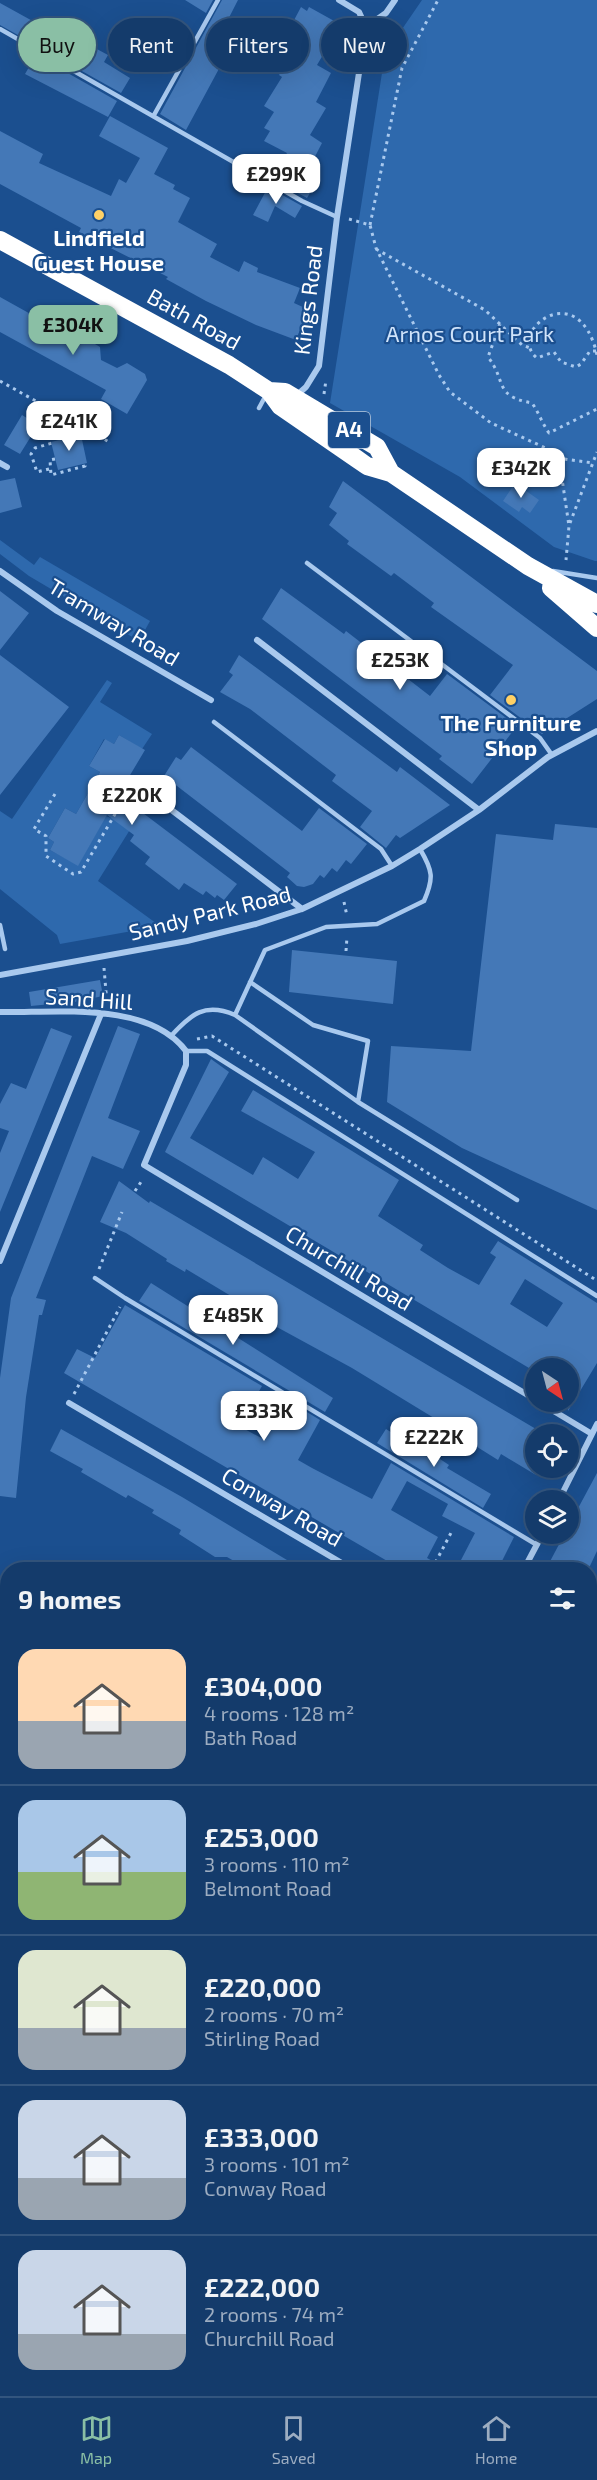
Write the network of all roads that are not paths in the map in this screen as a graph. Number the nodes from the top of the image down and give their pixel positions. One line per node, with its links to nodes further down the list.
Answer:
1 (218, 0): 8 (lane)
2 (339, 0): 4 (street)
3 (395, 0): 5 (street)
4 (362, 18)
5 (379, 18)
6 (0, 29): 8 (lane)
7 (359, 72): 9 (street, Kings Road)
8 (154, 115): 9 (lane)
9 (337, 217): 12 (street, Kings Road)
10 (0, 240): 11 (highway, Bath Road / A4)
11 (269, 391): 12 (highway, Bath Road / A4); 13 (lane); 16 (highway, Bath Road / A4)
12 (296, 397): 16 (highway, Bath Road / A4)
13 (259, 408)
14 (0, 463): 15 (street)
15 (7, 467)
16 (391, 473): 18 (highway, Bath Road / A4)
17 (307, 563): 27 (lane)
18 (528, 566): 20 (lane); 21 (highway, Bath Road / A4); 22 (highway, Bath Road / A4)
19 (0, 571): 24 (street, Tramway Road)
20 (597, 578)
21 (597, 604)
22 (597, 628)
23 (257, 640): 29 (street)
24 (212, 700)
25 (214, 722): 31 (lane)
26 (597, 731): 27 (street, Sandy Park Road)
27 (552, 755): 29 (street, Sandy Park Road)
28 (155, 797): 32 (street)
29 (479, 810): 30 (street, Sandy Park Road)
30 (420, 849): 31 (street, Sandy Park Road); 36 (lane)
31 (392, 866): 32 (street, Sandy Park Road)
32 (302, 909): 35 (street, Sandy Park Road)
33 (0, 925): 34 (lane)
34 (5, 950)
35 (0, 975)
36 (250, 982): 39 (lane); 42 (lane)
37 (0, 1012): 38 (street, Sand Hill)
38 (101, 1014): 40 (street, Sand Hill); 44 (street)
39 (234, 1015): 40 (lane); 42 (lane)
40 (171, 1036): 41 (street, Sand Hill)
41 (186, 1051): 46 (lane); 47 (street, Churchill Road)
42 (358, 1102): 43 (lane)
43 (516, 1200)
44 (0, 1261)
45 (95, 1278): 53 (lane)
46 (597, 1296)
47 (525, 1393)
48 (69, 1403): 54 (street, Conway Road)
49 (556, 1412): 51 (street, Churchill Road)
50 (597, 1424): 51 (street)
51 (592, 1434): 52 (street)
52 (565, 1490)
53 (537, 1545): 55 (street)
54 (340, 1562)
55 (528, 1562)

